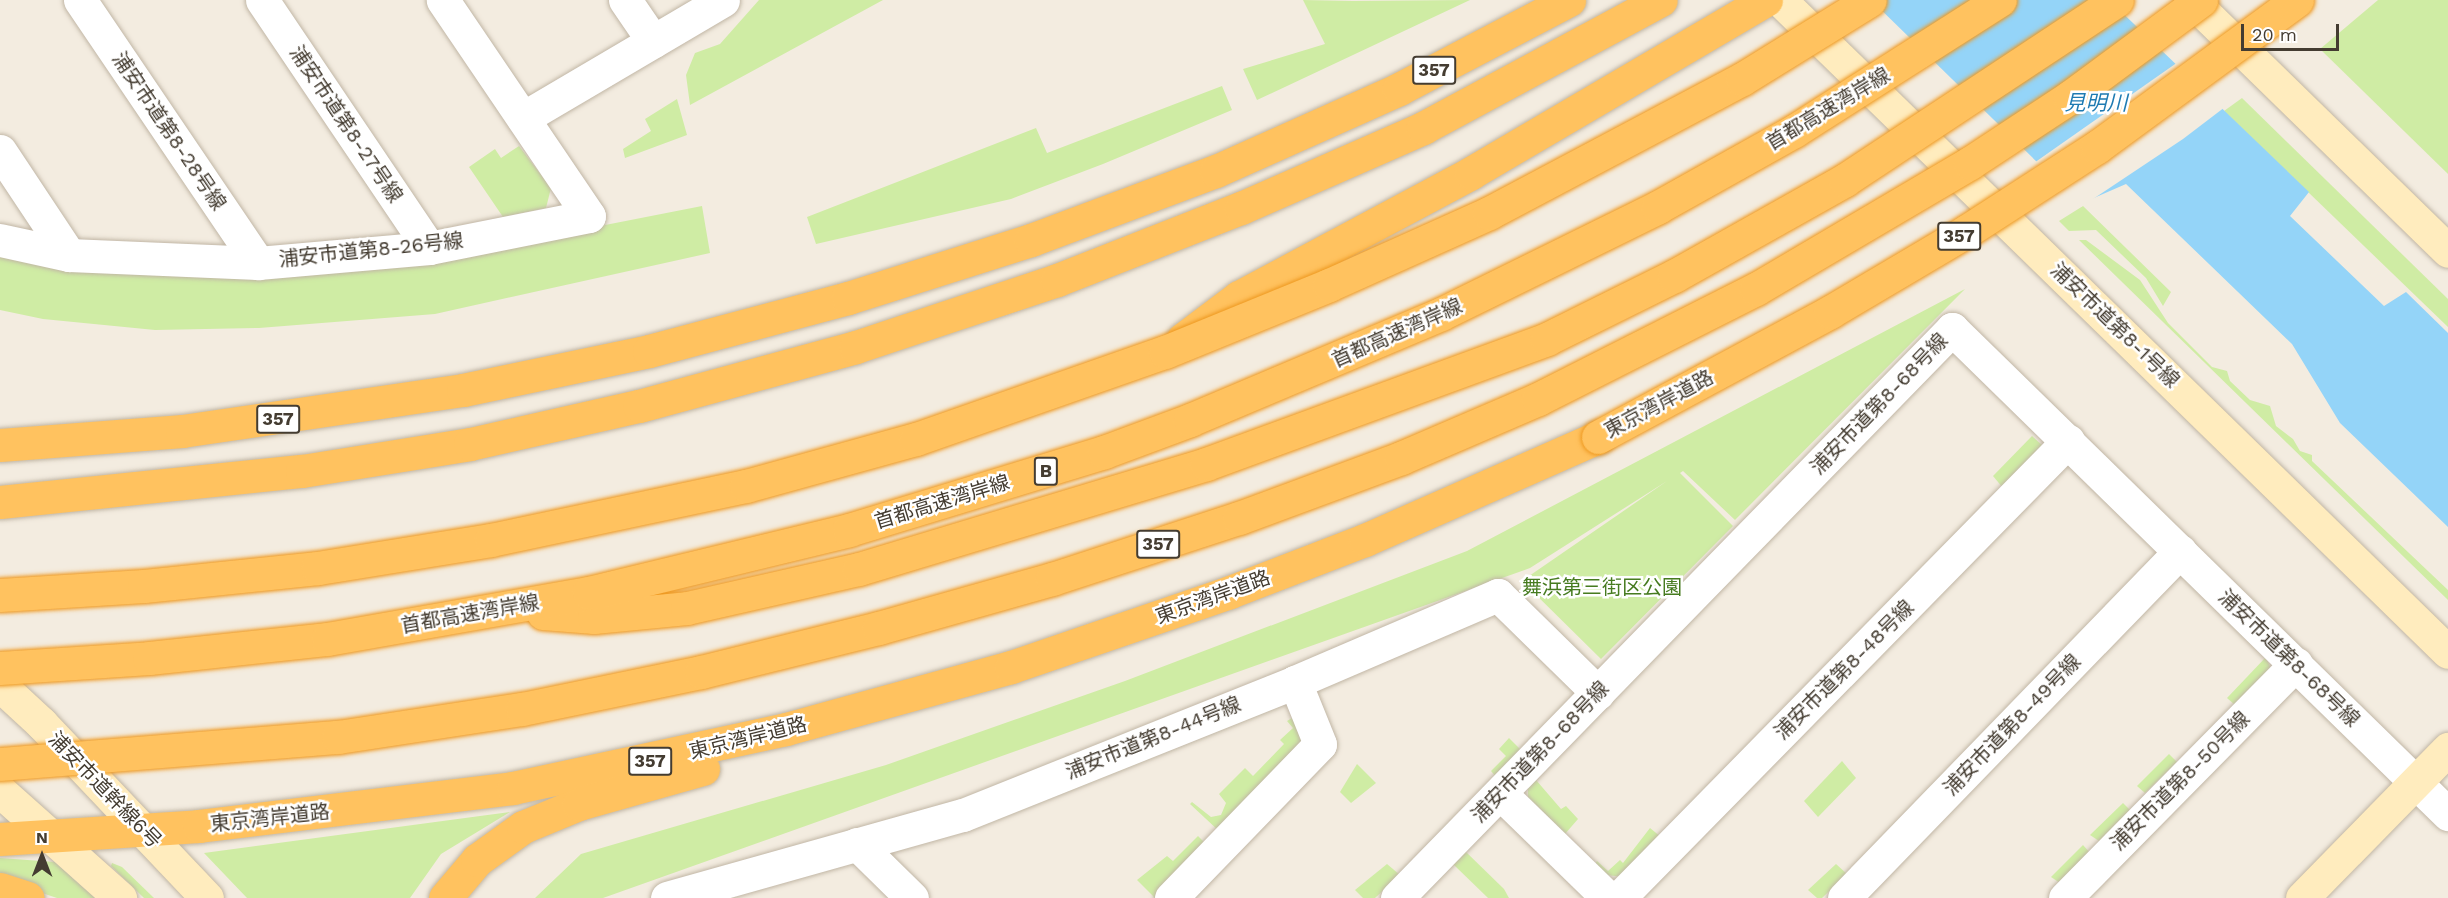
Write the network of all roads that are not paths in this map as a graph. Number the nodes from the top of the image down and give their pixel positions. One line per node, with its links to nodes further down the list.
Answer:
1 (80, 0): 23 (street, 浦安市道第8-28号線)
2 (262, 0): 20 (street, 浦安市道第8-27号線)
3 (443, 0): 17 (street, 浦安市道第8-26号線)
4 (625, 0): 16 (street)
5 (723, 0): 16 (street)
6 (1569, 0): 26 (highway, 357)
7 (1661, 0): 27 (highway, 357)
8 (1766, 0): 24 (highway, bridge)
9 (1780, 0): 31 (street, 浦安市道第8-1号線)
10 (1870, 0): 24 (highway, bridge)
11 (2000, 0): 30 (highway, 首都高速湾岸線 / B, bridge)
12 (2117, 0): 30 (highway, bridge)
13 (2191, 0): 21 (street)
14 (2201, 0): 39 (highway, 357, bridge)
15 (2297, 0): 37 (highway, 東京湾岸道路 / 357, bridge)
16 (653, 41): 17 (street)
17 (523, 118): 20 (street, 浦安市道第8-26号線)
18 (0, 151): 22 (street)
19 (0, 240): 22 (street, 浦安市道第8-26号線)
20 (429, 248): 23 (street, 浦安市道第8-26号線)
21 (2448, 251)
22 (69, 255): 23 (street, 浦安市道第8-26号線)
23 (258, 263)
24 (1165, 352): 29 (highway, bridge)
25 (2068, 441): 28 (street, 浦安市道第8-68号線); 36 (street, 浦安市道第8-68号線); 58 (street, 浦安市道第8-48号線)
26 (0, 445)
27 (0, 502)
28 (2180, 551): 32 (street, 浦安市道第8-68号線); 59 (street, 浦安市道第8-49号線)
29 (0, 595)
30 (503, 609): 33 (highway, 首都高速湾岸線 / B, bridge)
31 (2448, 652)
32 (2296, 664): 40 (street, 浦安市道第8-68号線); 60 (street, 浦安市道第8-50号線)
33 (0, 668)
34 (1295, 682): 36 (street, 浦安市道第8-44号線); 47 (street, 浦安市道第8-44号線); 55 (street)
35 (0, 685): 44 (street, 浦安市道幹線6号)
36 (1598, 693): 42 (street, 浦安市道第8-68号線)
37 (786, 729): 44 (highway, 東京湾岸道路 / 357); 53 (highway)
38 (2448, 749): 40 (street)
39 (0, 764)
40 (2416, 782): 43 (street, 浦安市道第8-68号線); 61 (street)
41 (0, 790): 45 (street)
42 (1501, 794): 56 (street, 浦安市道第8-68号線); 57 (street)
43 (2448, 814)
44 (145, 830): 45 (highway, 東京湾岸道路 / 357); 52 (street, 浦安市道幹線6号)
45 (52, 837): 46 (highway, 東京湾岸道路 / 357); 51 (street)
46 (0, 839)
47 (858, 844): 49 (street, 浦安市道第8-44号線); 54 (street)
48 (0, 889): 50 (highway)
49 (673, 897)
50 (28, 898)
51 (120, 898)
52 (207, 898)
53 (445, 898)
54 (912, 898)
55 (1172, 898)
56 (1397, 898)
57 (1608, 898)
58 (1619, 898)
59 (1844, 898)
60 (2065, 898)
61 (2302, 898)

